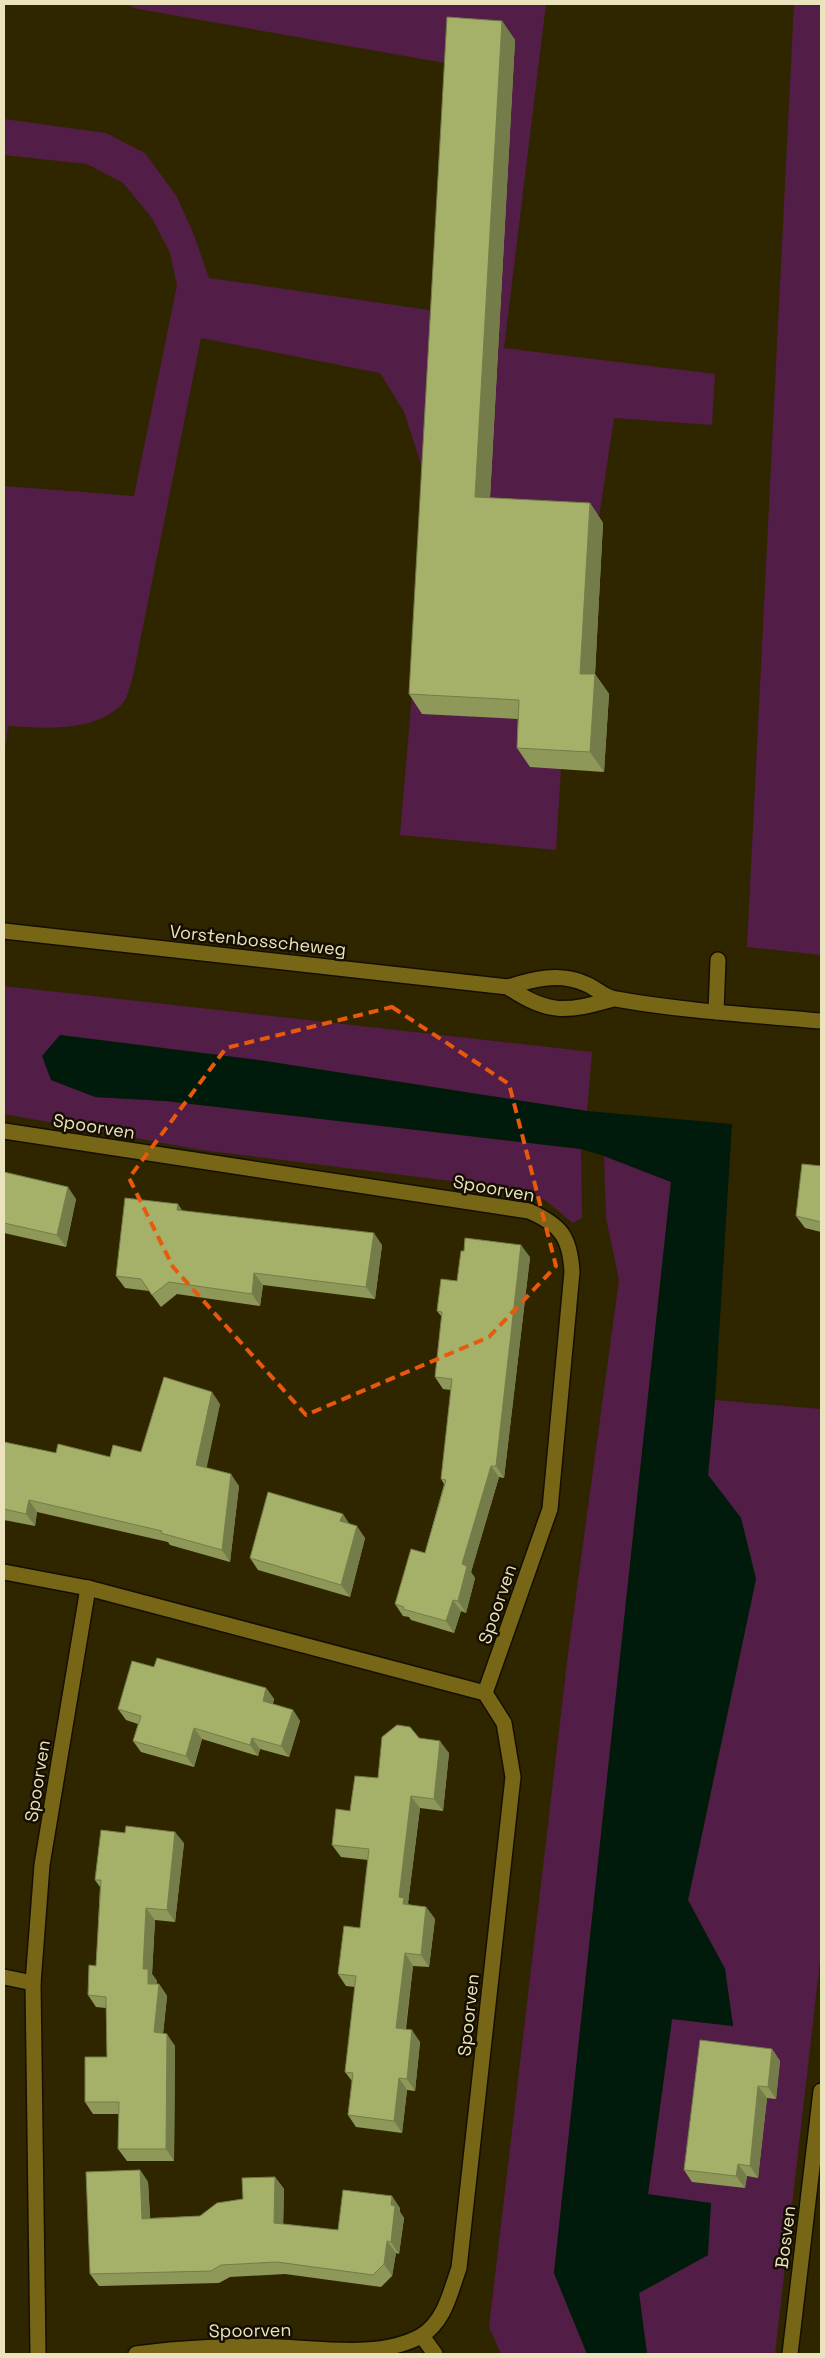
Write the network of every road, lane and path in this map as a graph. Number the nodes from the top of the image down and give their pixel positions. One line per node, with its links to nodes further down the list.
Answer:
1 (4, 931): 3 (street, Vorstenbosscheweg)
2 (718, 960): 5 (street)
3 (508, 987): 4 (street, Vorstenbosscheweg); 4 (street, Vorstenbosscheweg)
4 (613, 999): 5 (street, Vorstenbosscheweg)
5 (716, 1012): 6 (street, Vorstenbosscheweg)
6 (821, 1021)
7 (4, 1131): 10 (street, Spoorven)
8 (4, 1572): 9 (street)
9 (88, 1588): 10 (street); 12 (street, Spoorven)
10 (485, 1693): 15 (street, Spoorven)
11 (4, 1977): 12 (street)
12 (33, 1983): 16 (street, Spoorven)
13 (821, 2091): 14 (street, Bosven)
14 (819, 2124): 19 (street, Bosven)
15 (422, 2336): 17 (street, Spoorven); 18 (street)
16 (38, 2354)
17 (136, 2354)
18 (435, 2354)
19 (790, 2354)

